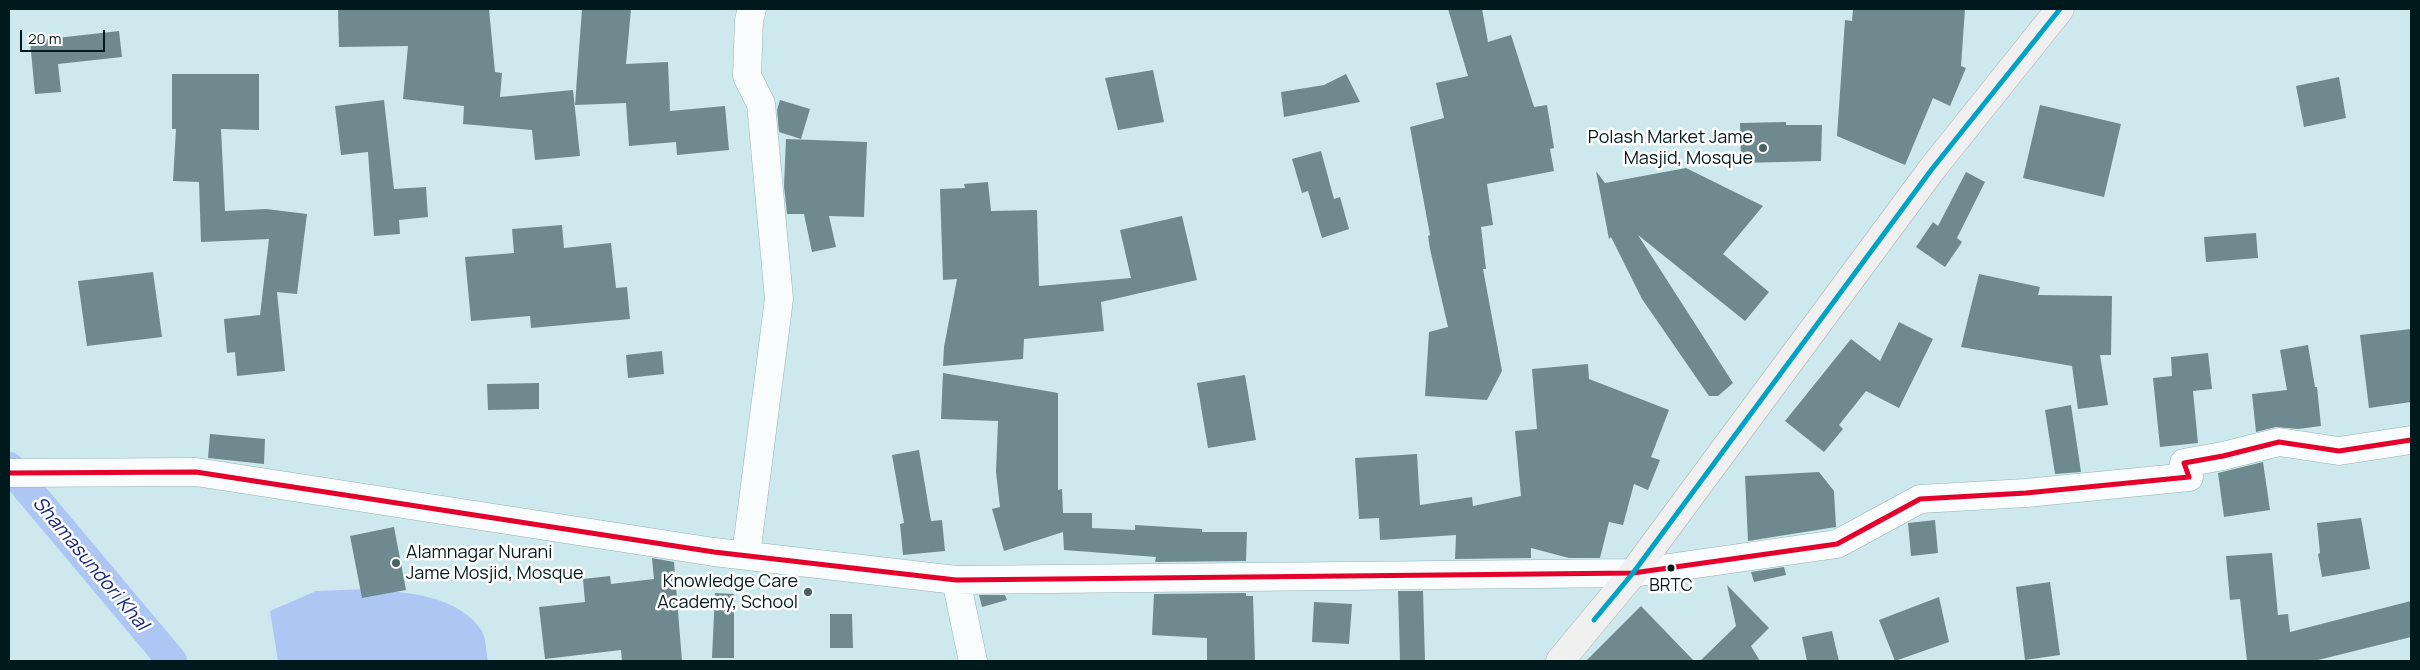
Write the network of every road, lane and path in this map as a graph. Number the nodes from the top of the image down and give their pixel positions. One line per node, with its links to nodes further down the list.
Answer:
1 (752, 9): 5 (street)
2 (2060, 9): 6 (main road)
3 (2411, 440): 6 (street)
4 (9, 473): 5 (street)
5 (746, 555): 7 (street)
6 (1633, 573): 7 (street); 9 (main road)
7 (956, 580): 8 (street)
8 (973, 661)
9 (1560, 661)

